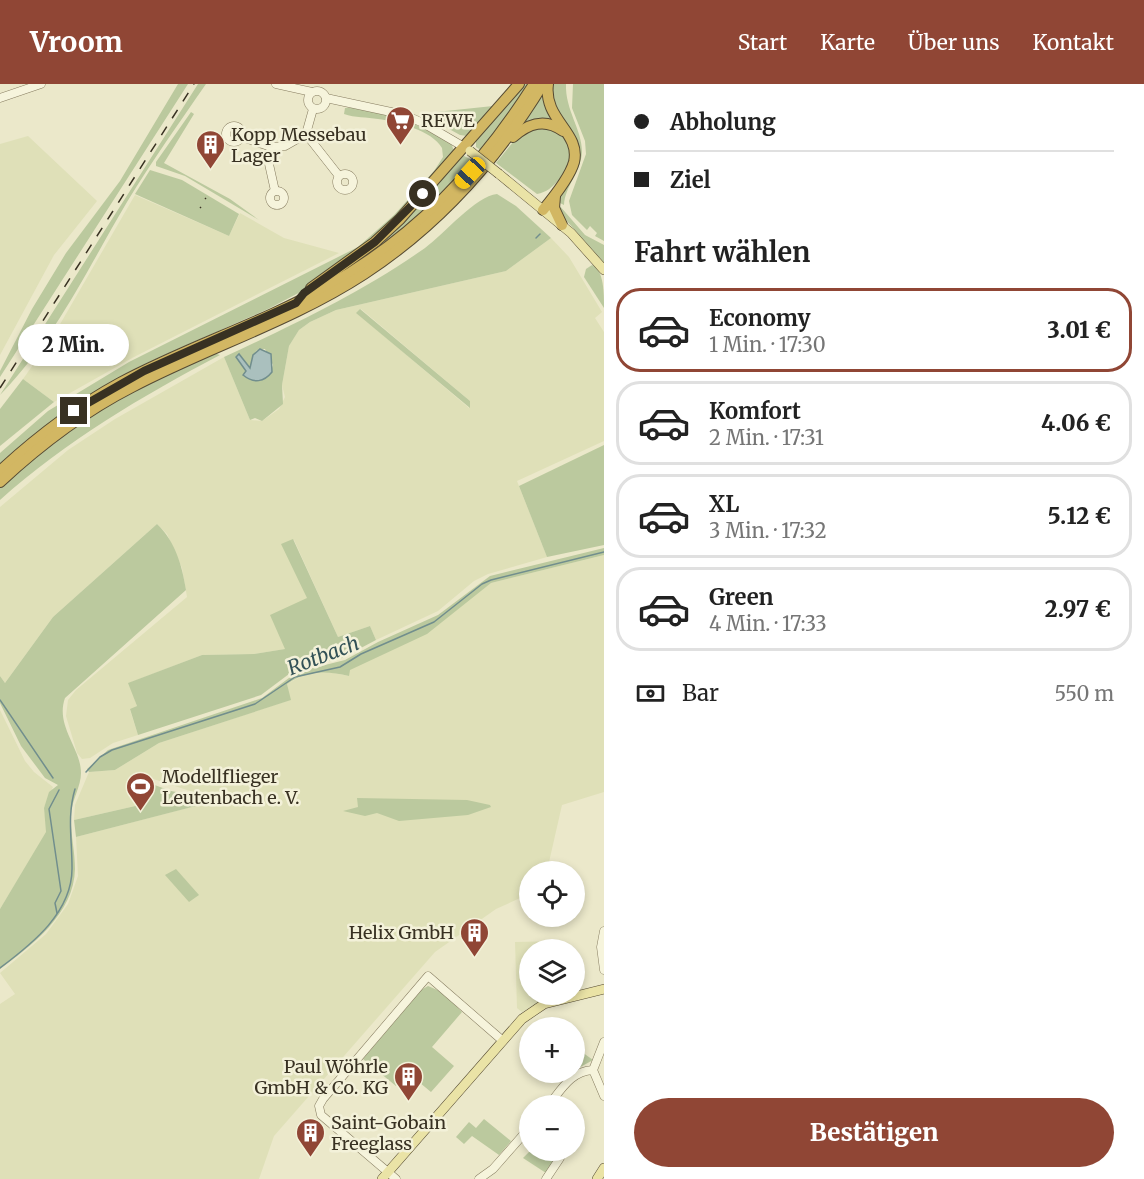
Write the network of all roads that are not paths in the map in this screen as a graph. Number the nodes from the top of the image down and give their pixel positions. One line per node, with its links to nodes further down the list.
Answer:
1 (41, 84): 9 (street)
2 (276, 84): 7 (street)
3 (519, 84): 19 (highway)
4 (534, 84): 27 (highway)
5 (543, 84): 17 (highway)
6 (548, 84): 15 (highway)
7 (285, 87): 8 (street); 11 (street)
8 (316, 89): 10 (street); 11 (street)
9 (0, 98)
10 (326, 98): 12 (street); 13 (street)
11 (307, 102): 13 (street)
12 (350, 104): 13 (street); 19 (street)
13 (318, 108): 14 (street)
14 (306, 134): 18 (street); 20 (street)
15 (568, 135): 17 (highway); 21 (highway)
16 (242, 137): 18 (street)
17 (504, 145): 29 (highway)
18 (271, 147): 22 (street)
19 (467, 149): 24 (main road, bridge); 27 (highway)
20 (339, 176)
21 (566, 176): 23 (highway); 24 (highway)
22 (274, 191)
23 (555, 195): 24 (highway); 25 (highway)
24 (541, 208): 25 (main road)
25 (562, 225): 26 (main road)
26 (604, 270)
27 (296, 303): 28 (highway)
28 (0, 471)
29 (0, 482)
30 (604, 931): 31 (street)
31 (604, 970)
32 (604, 989): 33 (main road)
33 (503, 1041): 41 (main road); 41 (street)
34 (604, 1042): 35 (street)
35 (593, 1070): 36 (street); 37 (street)
36 (557, 1095)
37 (604, 1096)
38 (519, 1141): 43 (street)
39 (558, 1161): 44 (street)
40 (604, 1168): 45 (main road)
41 (385, 1176): 42 (street)
42 (396, 1179)
43 (479, 1179)
44 (546, 1179)
45 (597, 1179)

